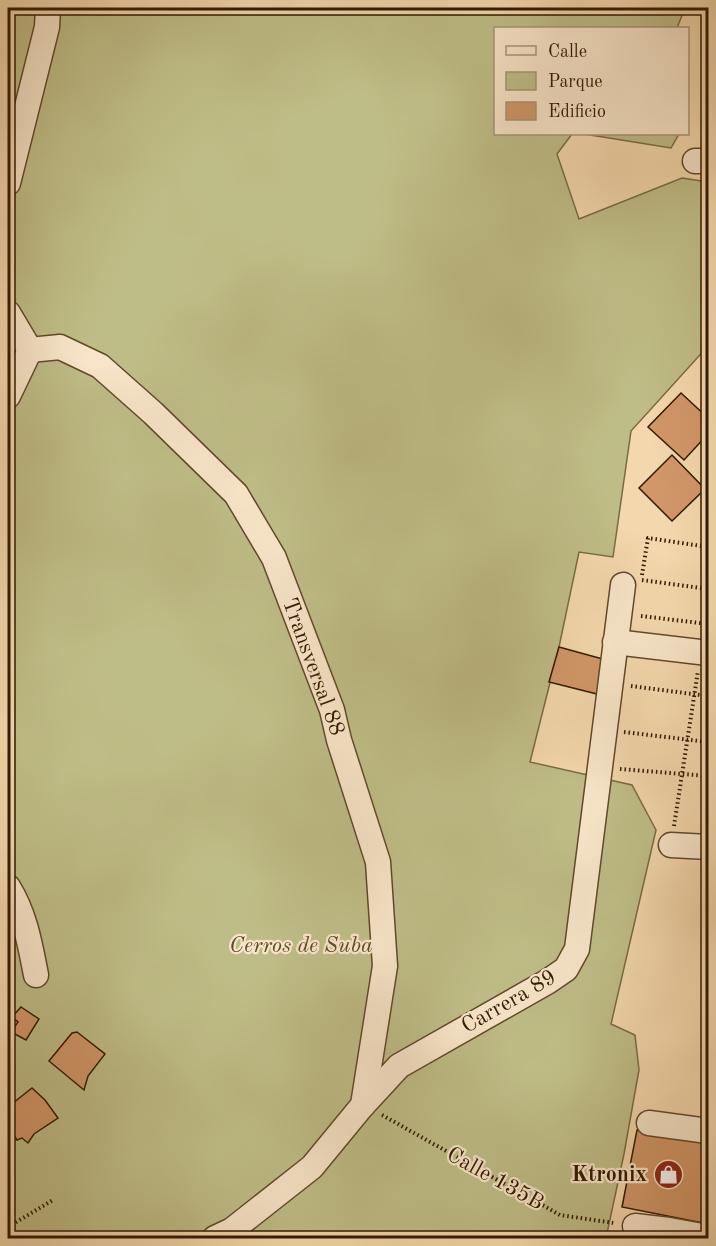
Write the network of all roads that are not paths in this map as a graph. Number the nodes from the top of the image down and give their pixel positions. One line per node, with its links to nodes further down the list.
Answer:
1 (48, 8): 2 (street)
2 (8, 183)
3 (8, 312): 4 (street)
4 (30, 350): 5 (street); 13 (street, Transversal 88)
5 (8, 396)
6 (632, 583): 7 (street, Carrera 89)
7 (615, 642): 8 (street); 13 (street, Carrera 89)
8 (704, 652)
9 (671, 845): 10 (street)
10 (708, 847)
11 (8, 887): 12 (street)
12 (36, 975)
13 (363, 1105): 18 (street, Carrera 89)
14 (649, 1123): 15 (street)
15 (708, 1131)
16 (635, 1227): 17 (street)
17 (708, 1237)
18 (215, 1239)

